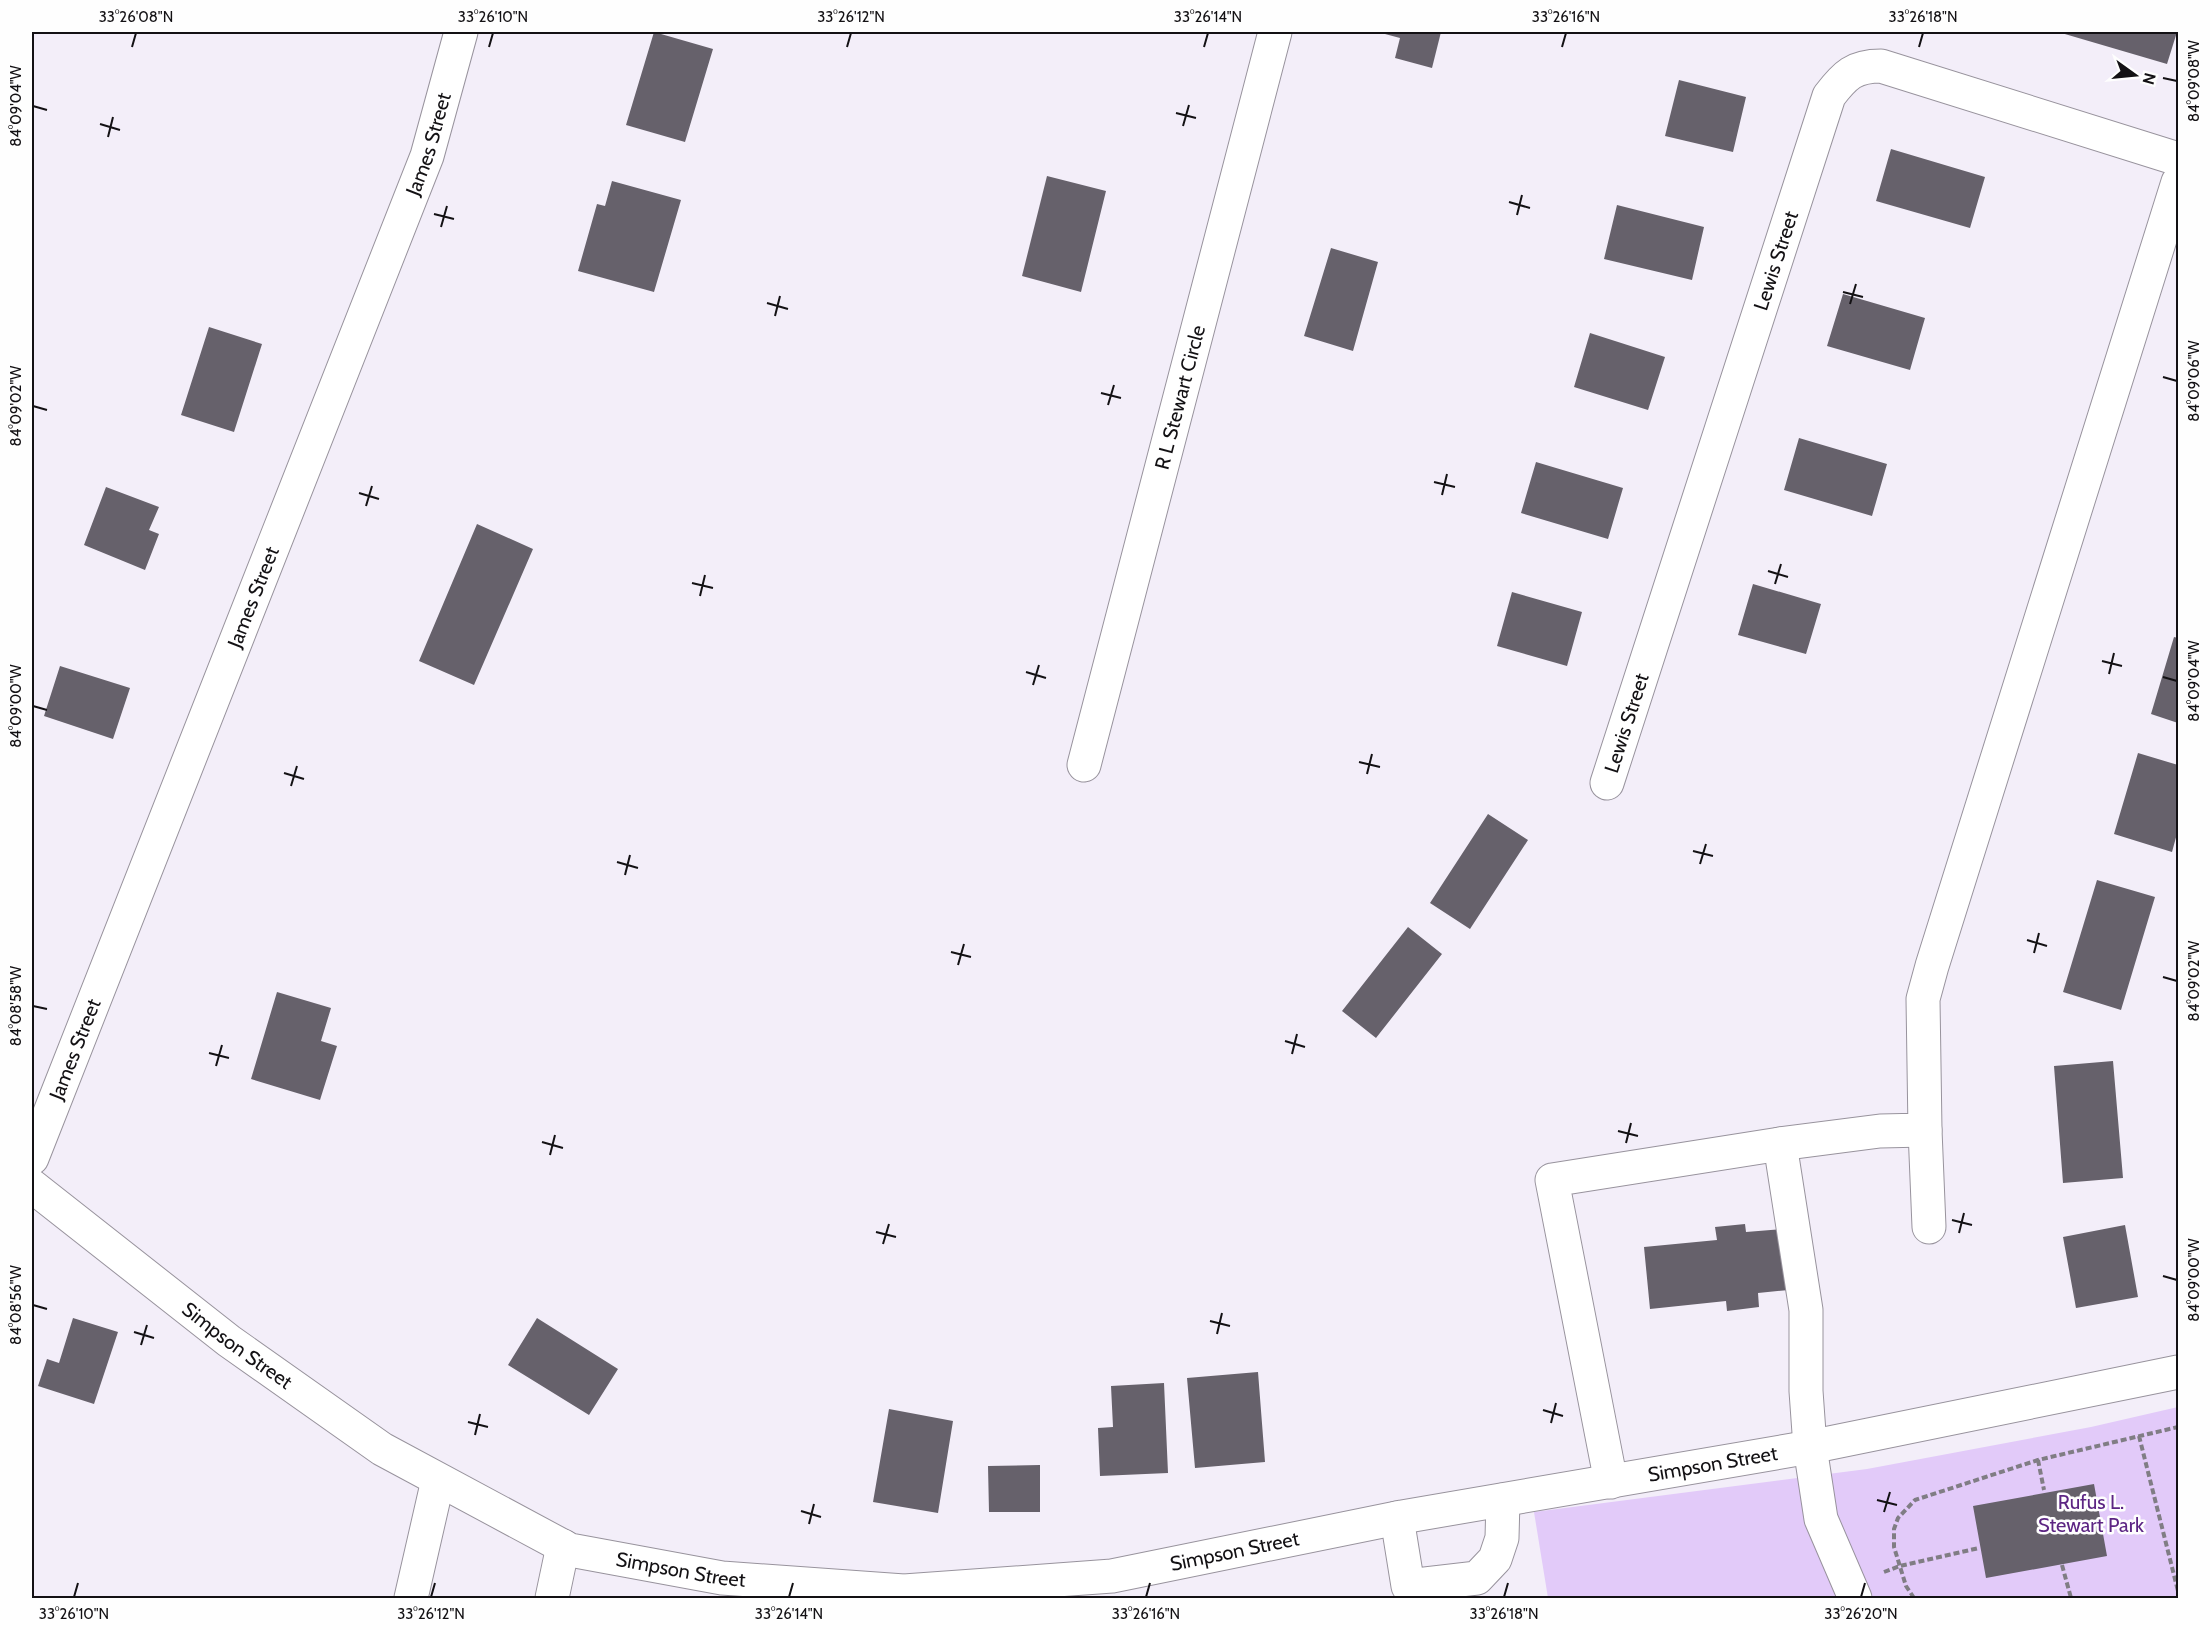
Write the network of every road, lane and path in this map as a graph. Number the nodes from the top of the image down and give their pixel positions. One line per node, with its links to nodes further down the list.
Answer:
1 (461, 32): 9 (street, James Street)
2 (1275, 32): 5 (street, R L Stewart Circle)
3 (2178, 159): 6 (street, Lewis Street)
4 (2178, 182): 7 (street)
5 (1084, 765)
6 (1607, 783)
7 (1925, 1130): 8 (street); 11 (street)
8 (1780, 1144): 15 (street); 18 (street)
9 (32, 1158)
10 (32, 1186): 17 (street, Simpson Street)
11 (1929, 1227)
12 (2178, 1372): 15 (street, Simpson Street)
13 (2178, 1427): 14 (path)
14 (2139, 1436): 16 (path); 26 (path)
15 (1810, 1447): 18 (street, Simpson Street); 30 (street)
16 (2038, 1461): 19 (path); 25 (path)
17 (438, 1480): 22 (street, Simpson Street); 28 (street)
18 (1611, 1482): 20 (street, Simpson Street)
19 (2044, 1490)
20 (1503, 1500): 21 (street, Simpson Street); 27 (street)
21 (1397, 1518): 22 (street, Simpson Street); 27 (street)
22 (563, 1546): 29 (street)
23 (1979, 1548): 25 (path)
24 (2062, 1565): 32 (path)
25 (1900, 1566): 31 (path)
26 (2178, 1591)
27 (1409, 1592)
28 (411, 1599)
29 (552, 1599)
30 (1855, 1599)
31 (1914, 1599)
32 (2071, 1599)

